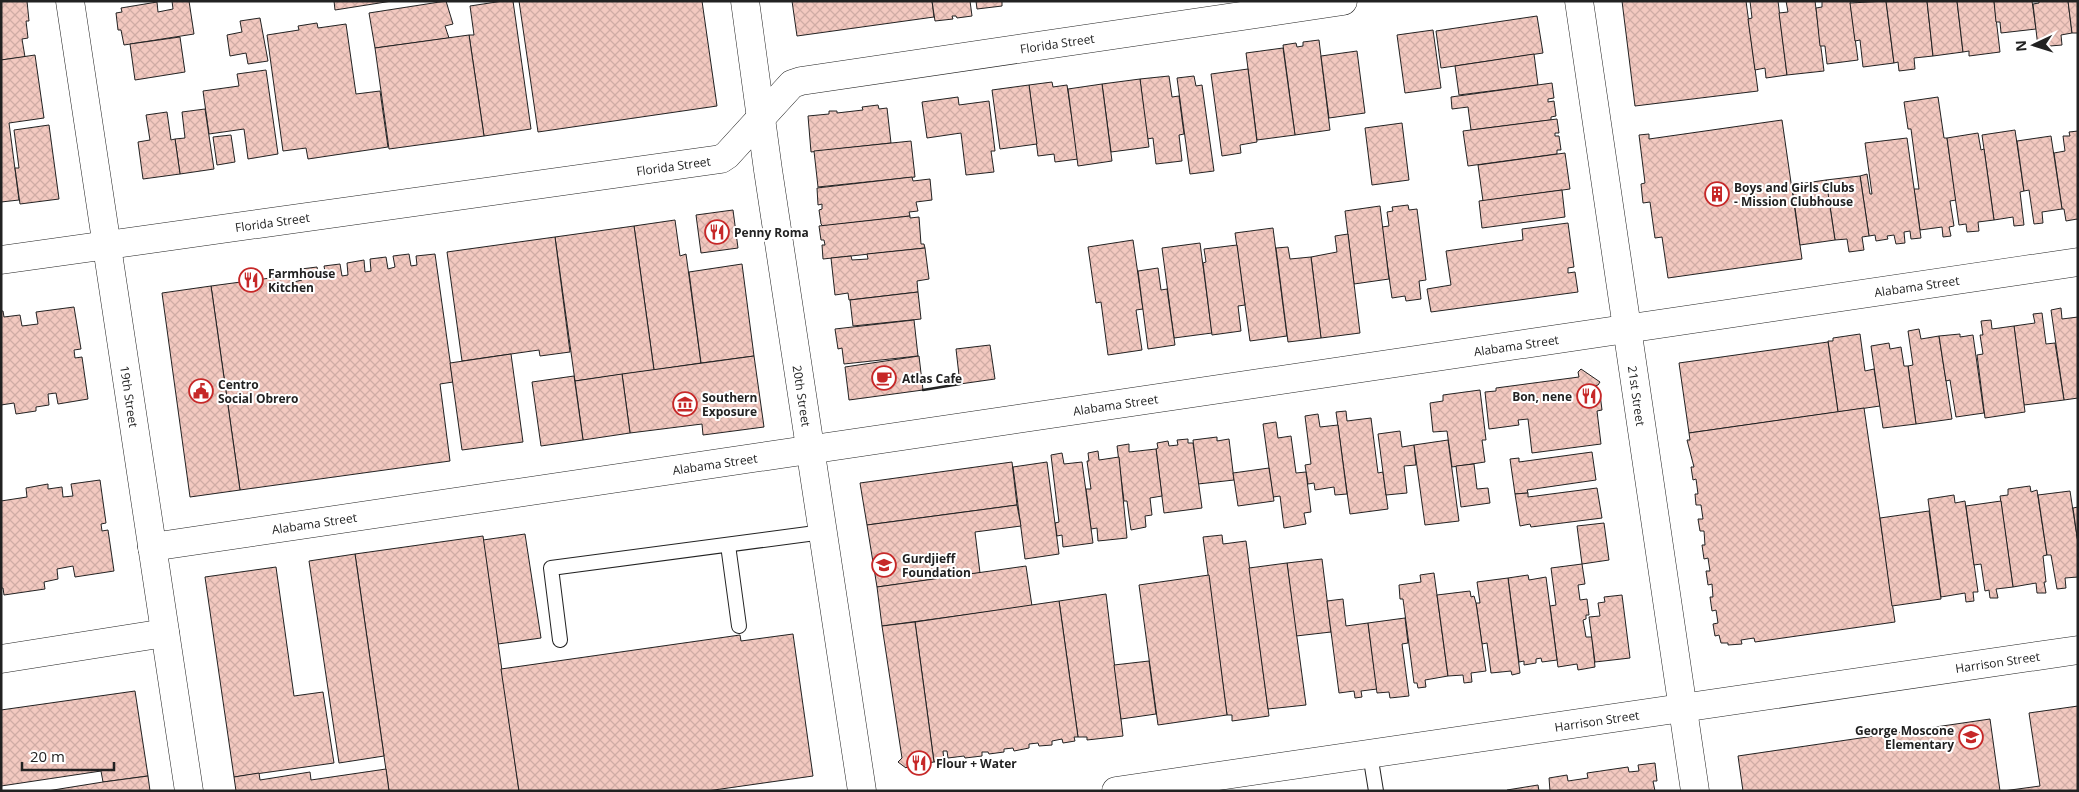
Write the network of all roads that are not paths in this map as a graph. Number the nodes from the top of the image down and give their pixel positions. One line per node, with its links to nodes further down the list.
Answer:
1 (70, 1): 6 (street, 19th Street)
2 (745, 1): 5 (street, 20th Street)
3 (1343, 1): 5 (street, Florida Street)
4 (1579, 1): 9 (street, 21st Street)
5 (762, 119): 6 (street, Florida Street); 10 (street, 20th Street)
6 (107, 244): 7 (street, Florida Street); 13 (street, 19th Street)
7 (1, 260)
8 (2078, 262): 9 (street, Alabama Street)
9 (1627, 328): 10 (street, Alabama Street); 19 (street, 21st Street)
10 (811, 450): 11 (street, 20th Street); 13 (street, Alabama Street)
11 (823, 532): 12 (lane); 22 (street, 20th Street)
12 (728, 545): 14 (lane); 16 (lane)
13 (152, 547): 15 (street, 19th Street)
14 (739, 626)
15 (165, 633): 18 (street); 21 (street, 19th Street)
16 (560, 640)
17 (2078, 650): 19 (street, Harrison Street)
18 (1, 659)
19 (1683, 708): 20 (street, Harrison Street); 25 (street, 21st Street)
20 (1370, 754): 23 (street, Harrison Street); 24 (lane)
21 (189, 791)
22 (862, 791)
23 (1116, 791)
24 (1376, 791)
25 (1695, 791)

